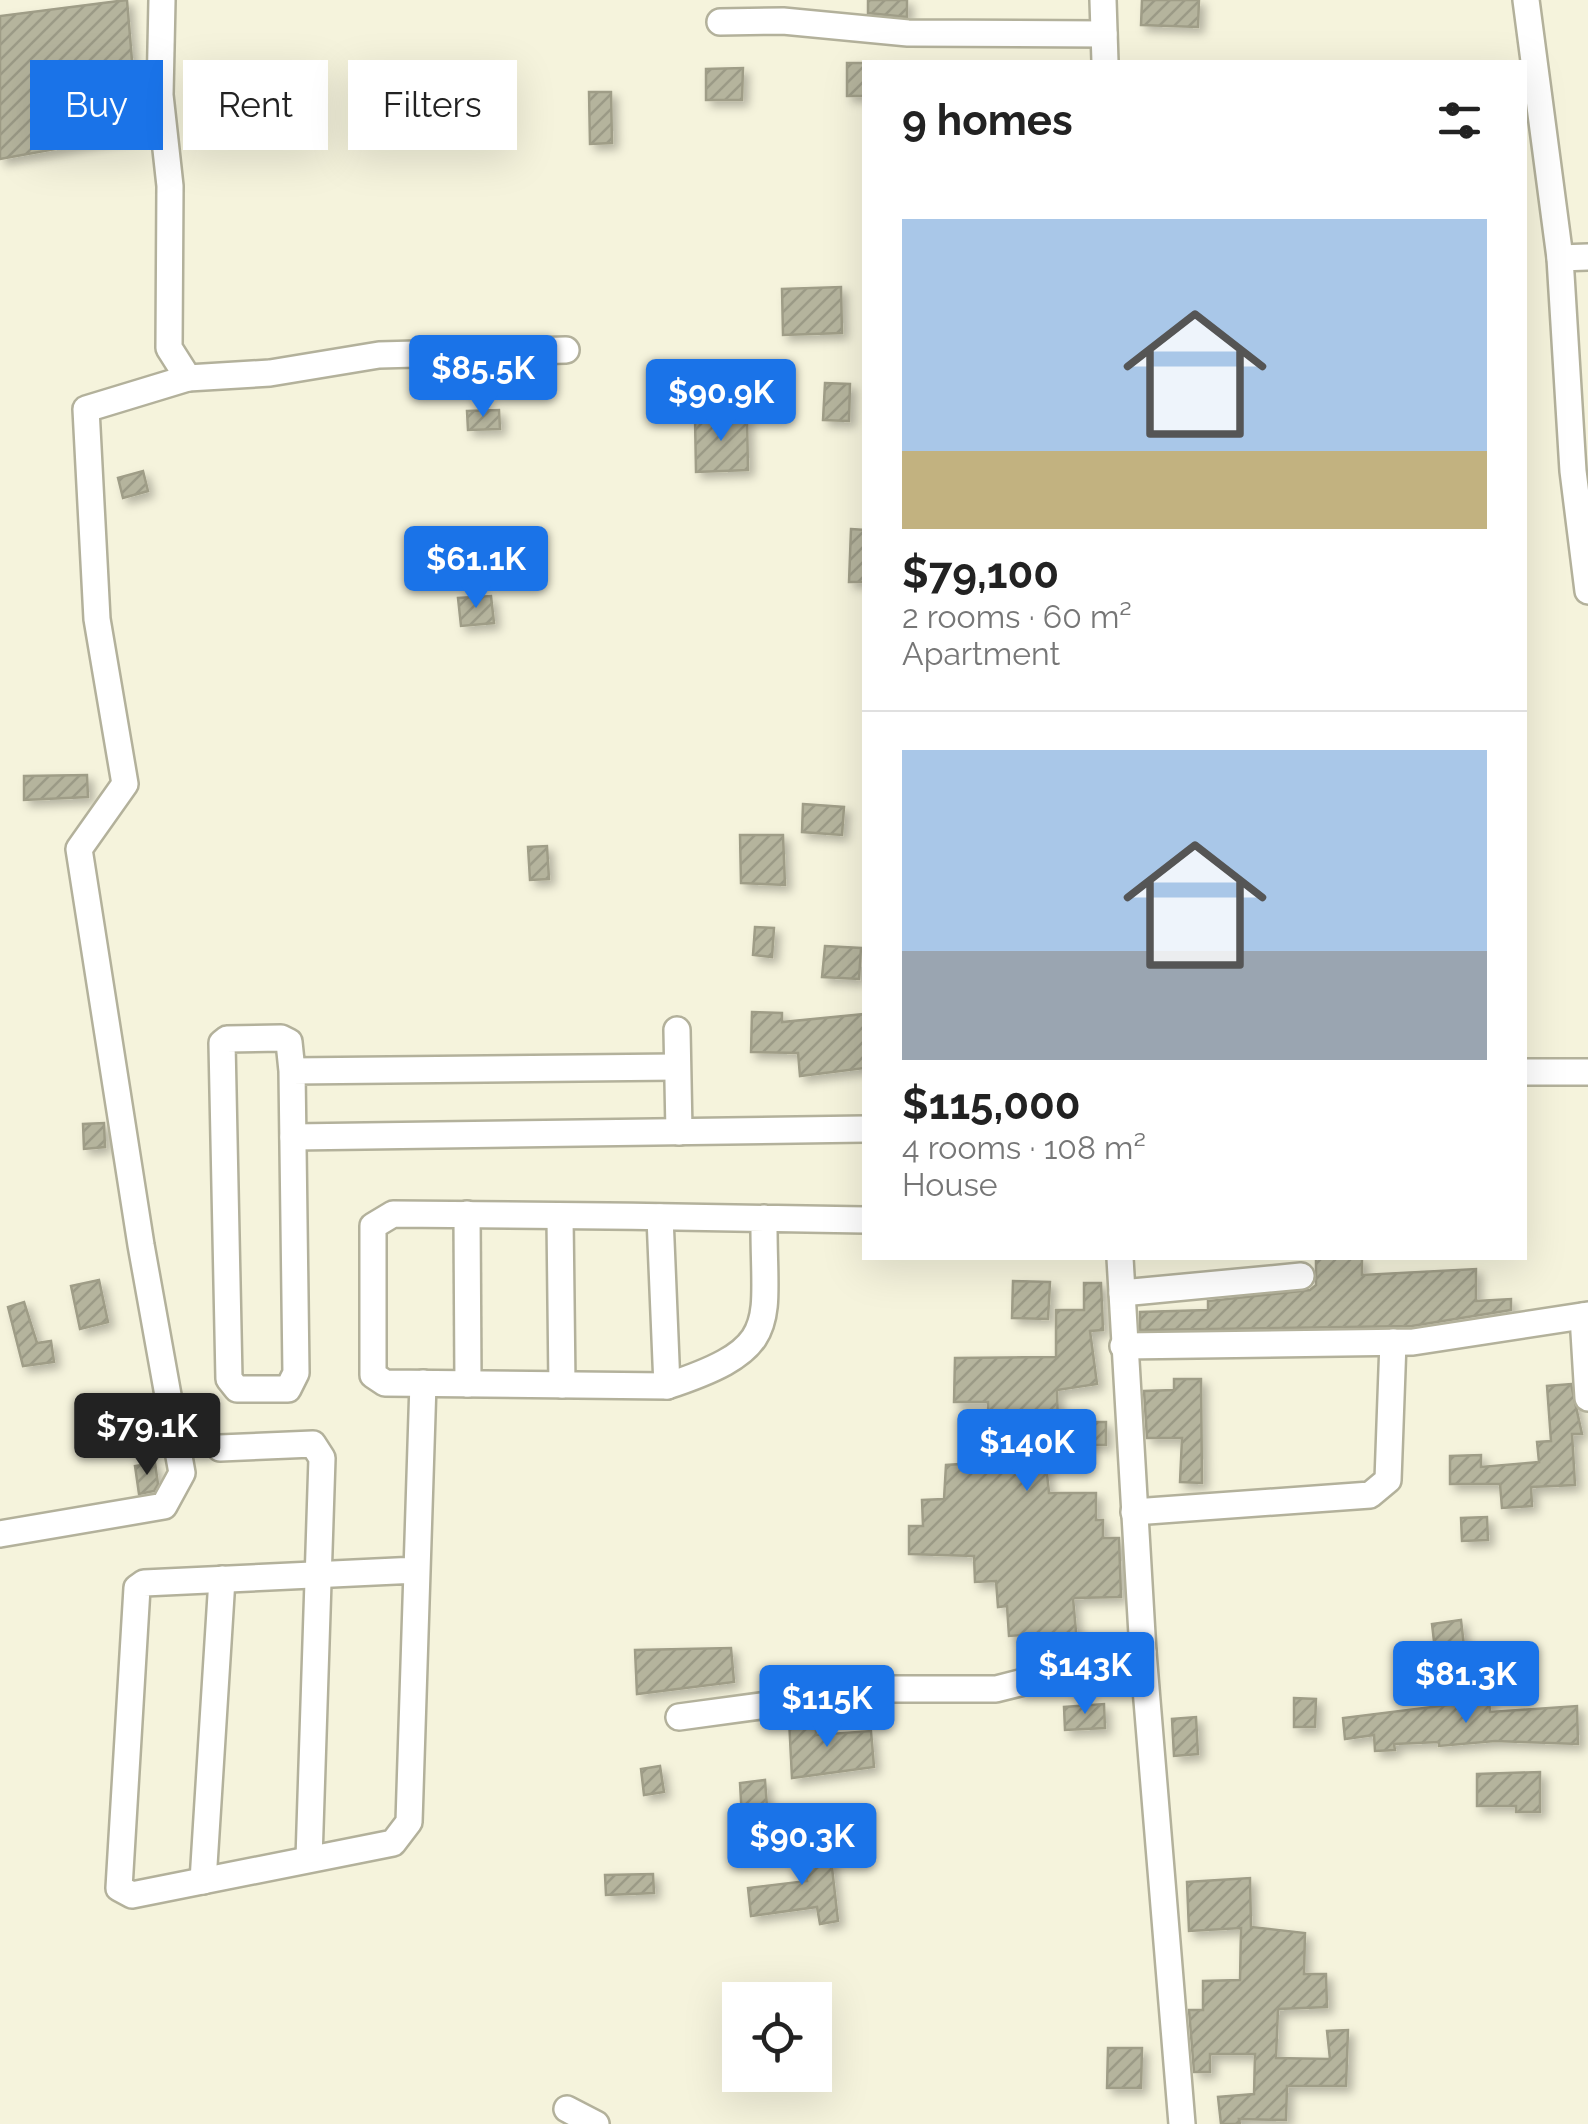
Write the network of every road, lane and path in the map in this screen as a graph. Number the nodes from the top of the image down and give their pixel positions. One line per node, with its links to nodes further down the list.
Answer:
1 (162, 0): 10 (street)
2 (1104, 0): 5 (street)
3 (1526, 0): 8 (street)
4 (720, 22): 5 (street)
5 (1104, 34): 6 (street)
6 (1105, 60)
7 (1588, 257): 8 (street)
8 (1560, 258): 11 (street)
9 (566, 350): 10 (street)
10 (188, 378): 39 (street)
11 (1582, 505): 12 (street)
12 (1588, 590)
13 (676, 1030): 14 (street)
14 (678, 1067): 15 (street); 19 (street)
15 (292, 1070): 20 (street); 20 (street)
16 (1527, 1072): 17 (street)
17 (1588, 1072)
18 (862, 1129): 19 (street)
19 (679, 1132): 20 (street)
20 (293, 1137)
21 (468, 1214): 22 (street); 32 (street); 33 (street)
22 (560, 1217): 23 (street); 34 (street)
23 (660, 1217): 24 (street); 35 (street)
24 (764, 1218): 25 (street); 35 (street)
25 (862, 1220)
26 (1120, 1260): 28 (street)
27 (1301, 1276): 28 (street)
28 (1122, 1292): 31 (street)
29 (1586, 1316): 30 (street); 36 (street)
30 (1392, 1342): 31 (street); 38 (street)
31 (1123, 1346): 38 (street)
32 (423, 1383): 33 (street); 40 (street)
33 (468, 1384): 34 (street)
34 (562, 1385): 35 (street)
35 (667, 1386)
36 (1588, 1398)
37 (220, 1448): 41 (street)
38 (1134, 1512): 43 (street)
39 (0, 1534)
40 (417, 1570): 41 (street); 45 (street)
41 (320, 1574): 42 (street); 45 (street)
42 (222, 1579): 46 (street); 46 (street)
43 (1143, 1652): 44 (street); 49 (street)
44 (679, 1717)
45 (309, 1859): 46 (street)
46 (203, 1880)
47 (567, 2109): 48 (street)
48 (596, 2124)
49 (1182, 2124)

